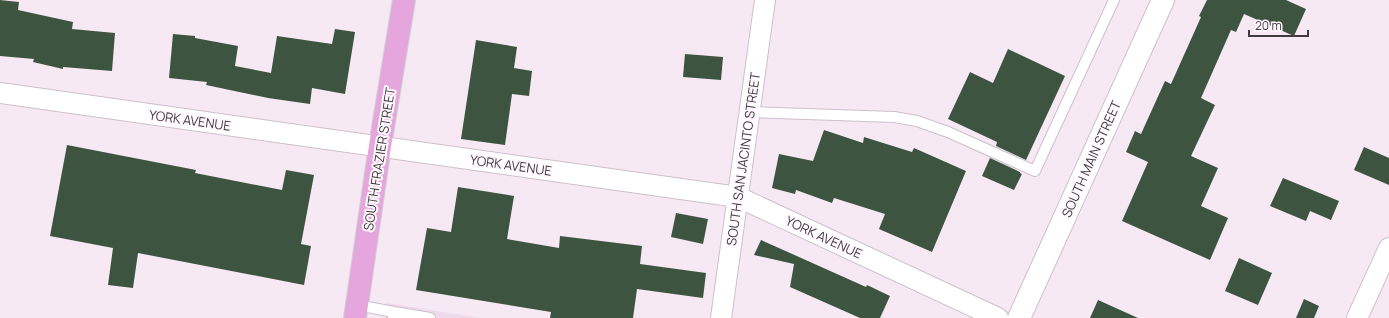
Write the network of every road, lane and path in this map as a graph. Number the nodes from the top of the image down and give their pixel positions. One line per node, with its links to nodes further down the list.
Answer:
1 (404, 0): 7 (main road, SOUTH FRAZIER STREET)
2 (765, 0): 6 (street, SOUTH SAN JACINTO STREET)
3 (1114, 0): 6 (lane)
4 (1161, 1): 15 (street, SOUTH MAIN STREET)
5 (0, 93): 7 (street, YORK AVENUE)
6 (750, 112): 8 (street, SOUTH SAN JACINTO STREET)
7 (380, 146): 8 (street, YORK AVENUE); 10 (main road, SOUTH FRAZIER STREET)
8 (738, 197): 13 (street, SOUTH SAN JACINTO STREET); 14 (street, YORK AVENUE)
9 (1389, 248): 16 (street)
10 (356, 312): 11 (lane)
11 (393, 315): 12 (lane)
12 (430, 318)
13 (721, 318)
14 (998, 318)
15 (1019, 318)
16 (1358, 318)

